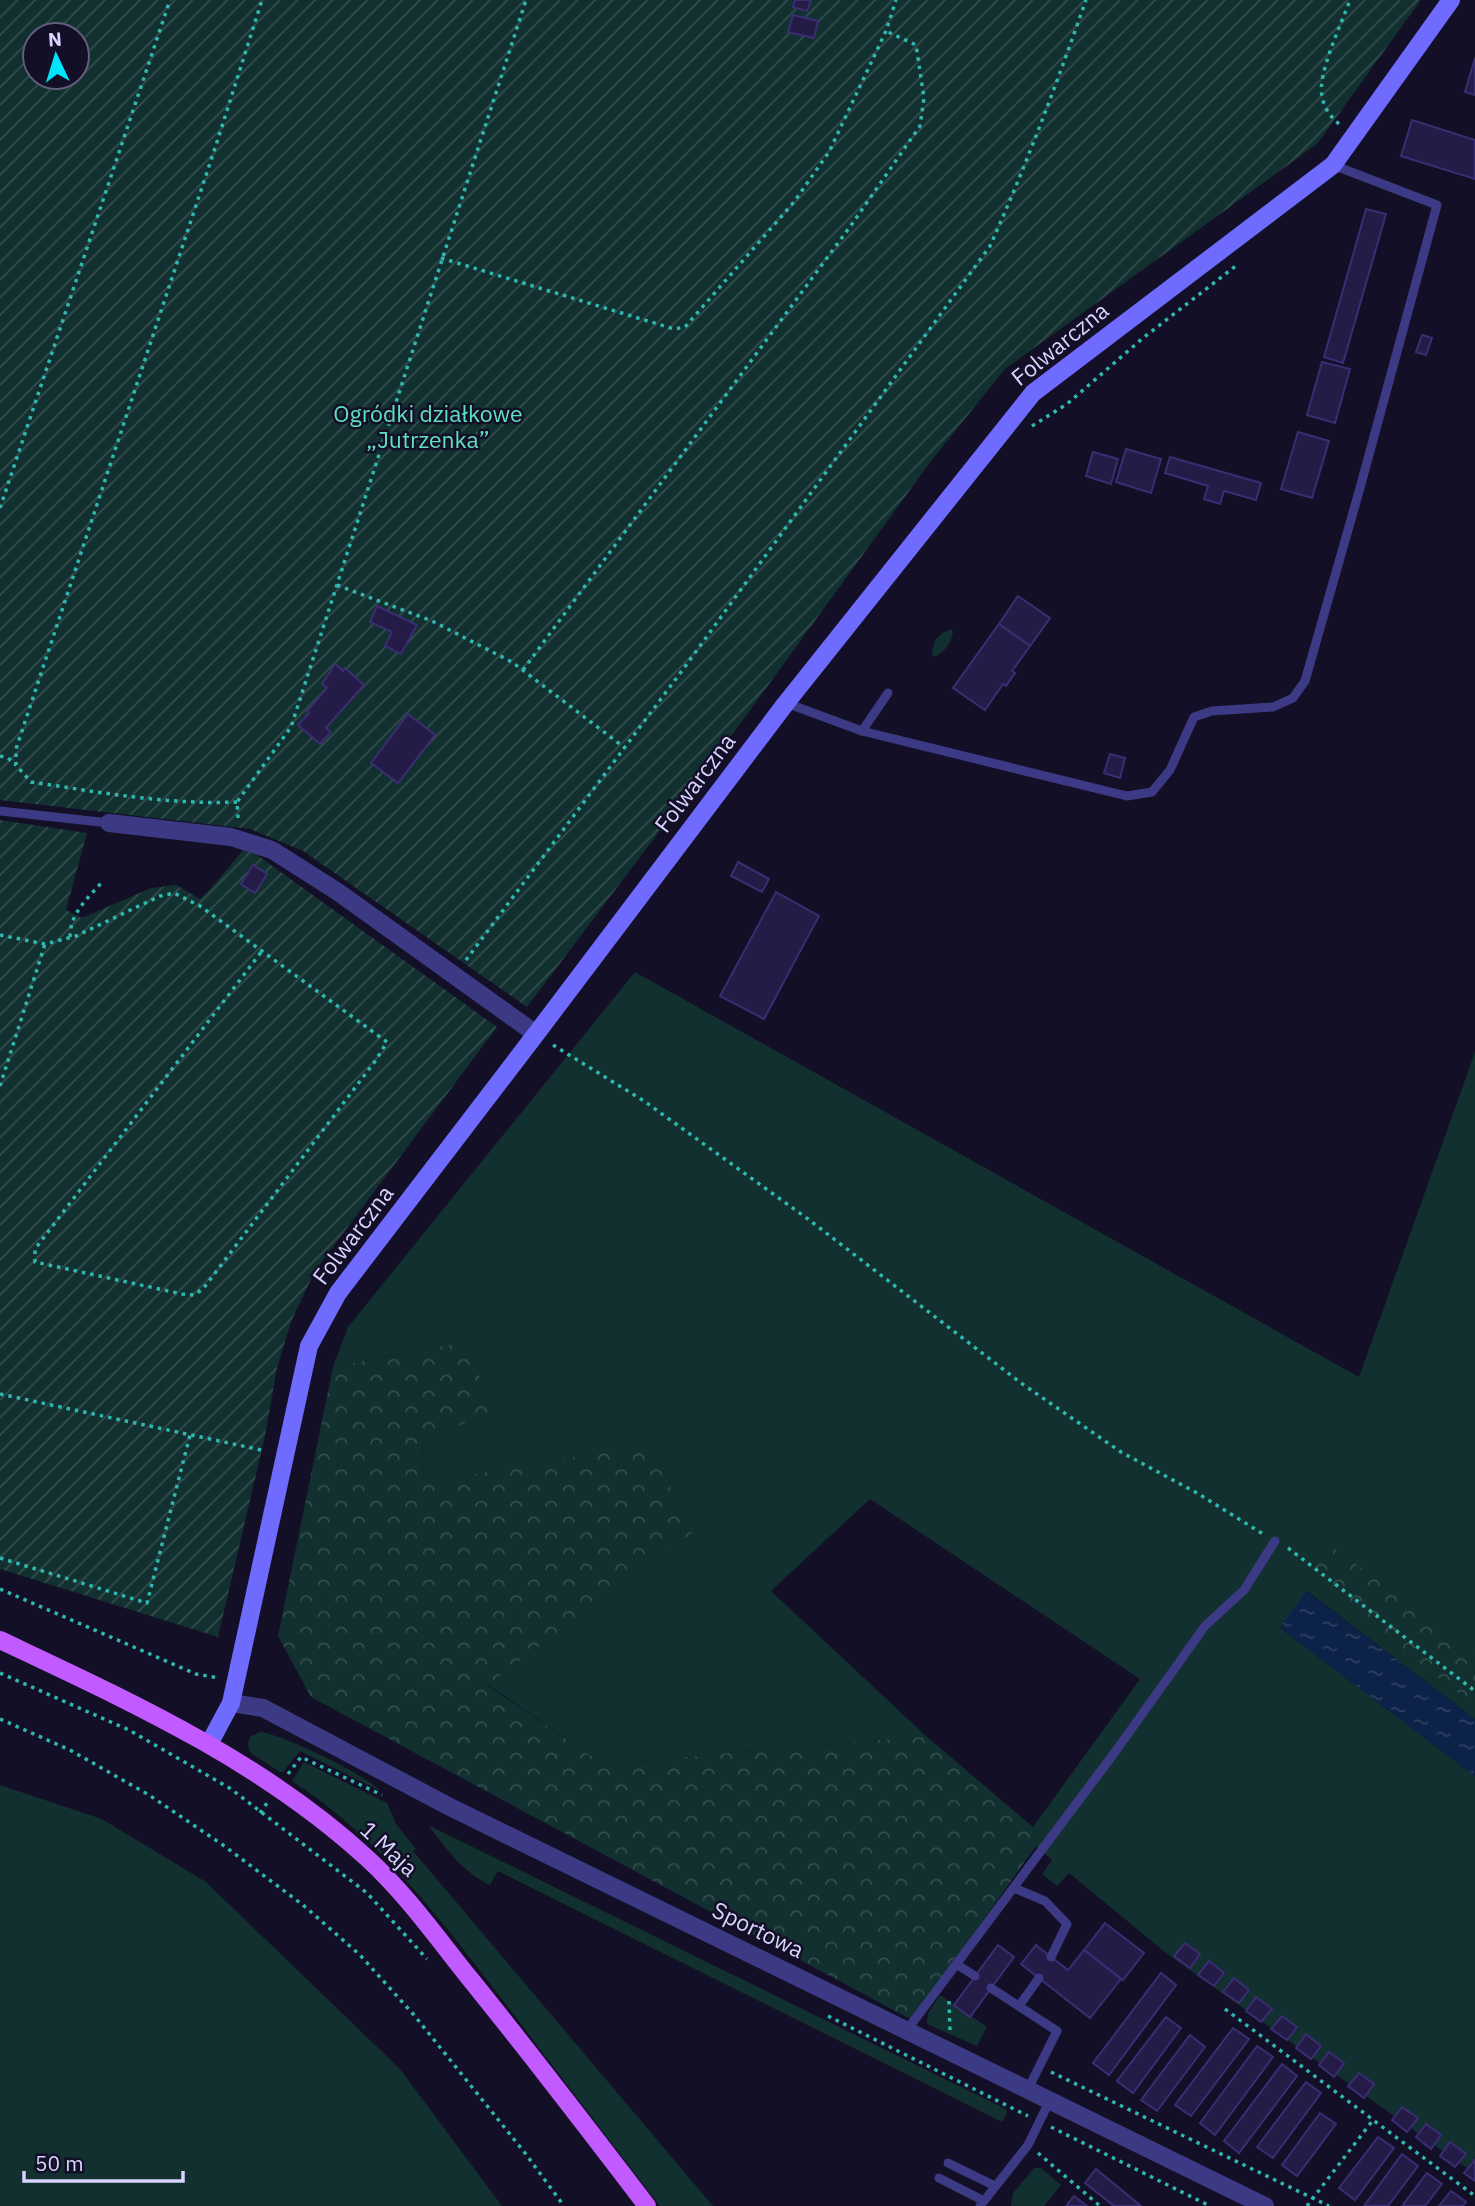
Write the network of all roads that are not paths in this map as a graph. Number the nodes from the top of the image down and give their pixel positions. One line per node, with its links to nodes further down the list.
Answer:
1 (1451, 0): 2 (street, Folwarczna)
2 (1334, 165): 4 (street, Folwarczna); 5 (lane)
3 (888, 693): 5 (lane)
4 (786, 703): 5 (lane); 8 (street, Folwarczna)
5 (862, 731)
6 (0, 811): 7 (lane)
7 (109, 823): 8 (street)
8 (536, 1034): 11 (street, Folwarczna)
9 (1275, 1541): 13 (lane)
10 (0, 1640): 12 (main road, 1 Maja)
11 (231, 1703): 12 (street, Folwarczna); 20 (street, Sportowa)
12 (209, 1744): 27 (main road, 1 Maja)
13 (1014, 1888): 14 (lane); 15 (lane)
14 (1051, 1957)
15 (957, 1964): 16 (lane); 20 (lane)
16 (975, 1976)
17 (1039, 1978): 19 (lane)
18 (991, 1988): 19 (lane)
19 (1019, 2006): 21 (lane)
20 (907, 2030): 21 (street, Sportowa)
21 (1028, 2090): 22 (street, Sportowa)
22 (1050, 2100): 25 (lane); 28 (street, Sportowa)
23 (948, 2163): 25 (lane)
24 (939, 2178): 26 (lane)
25 (995, 2186): 26 (lane)
26 (982, 2204)
27 (647, 2206)
28 (1265, 2206)

